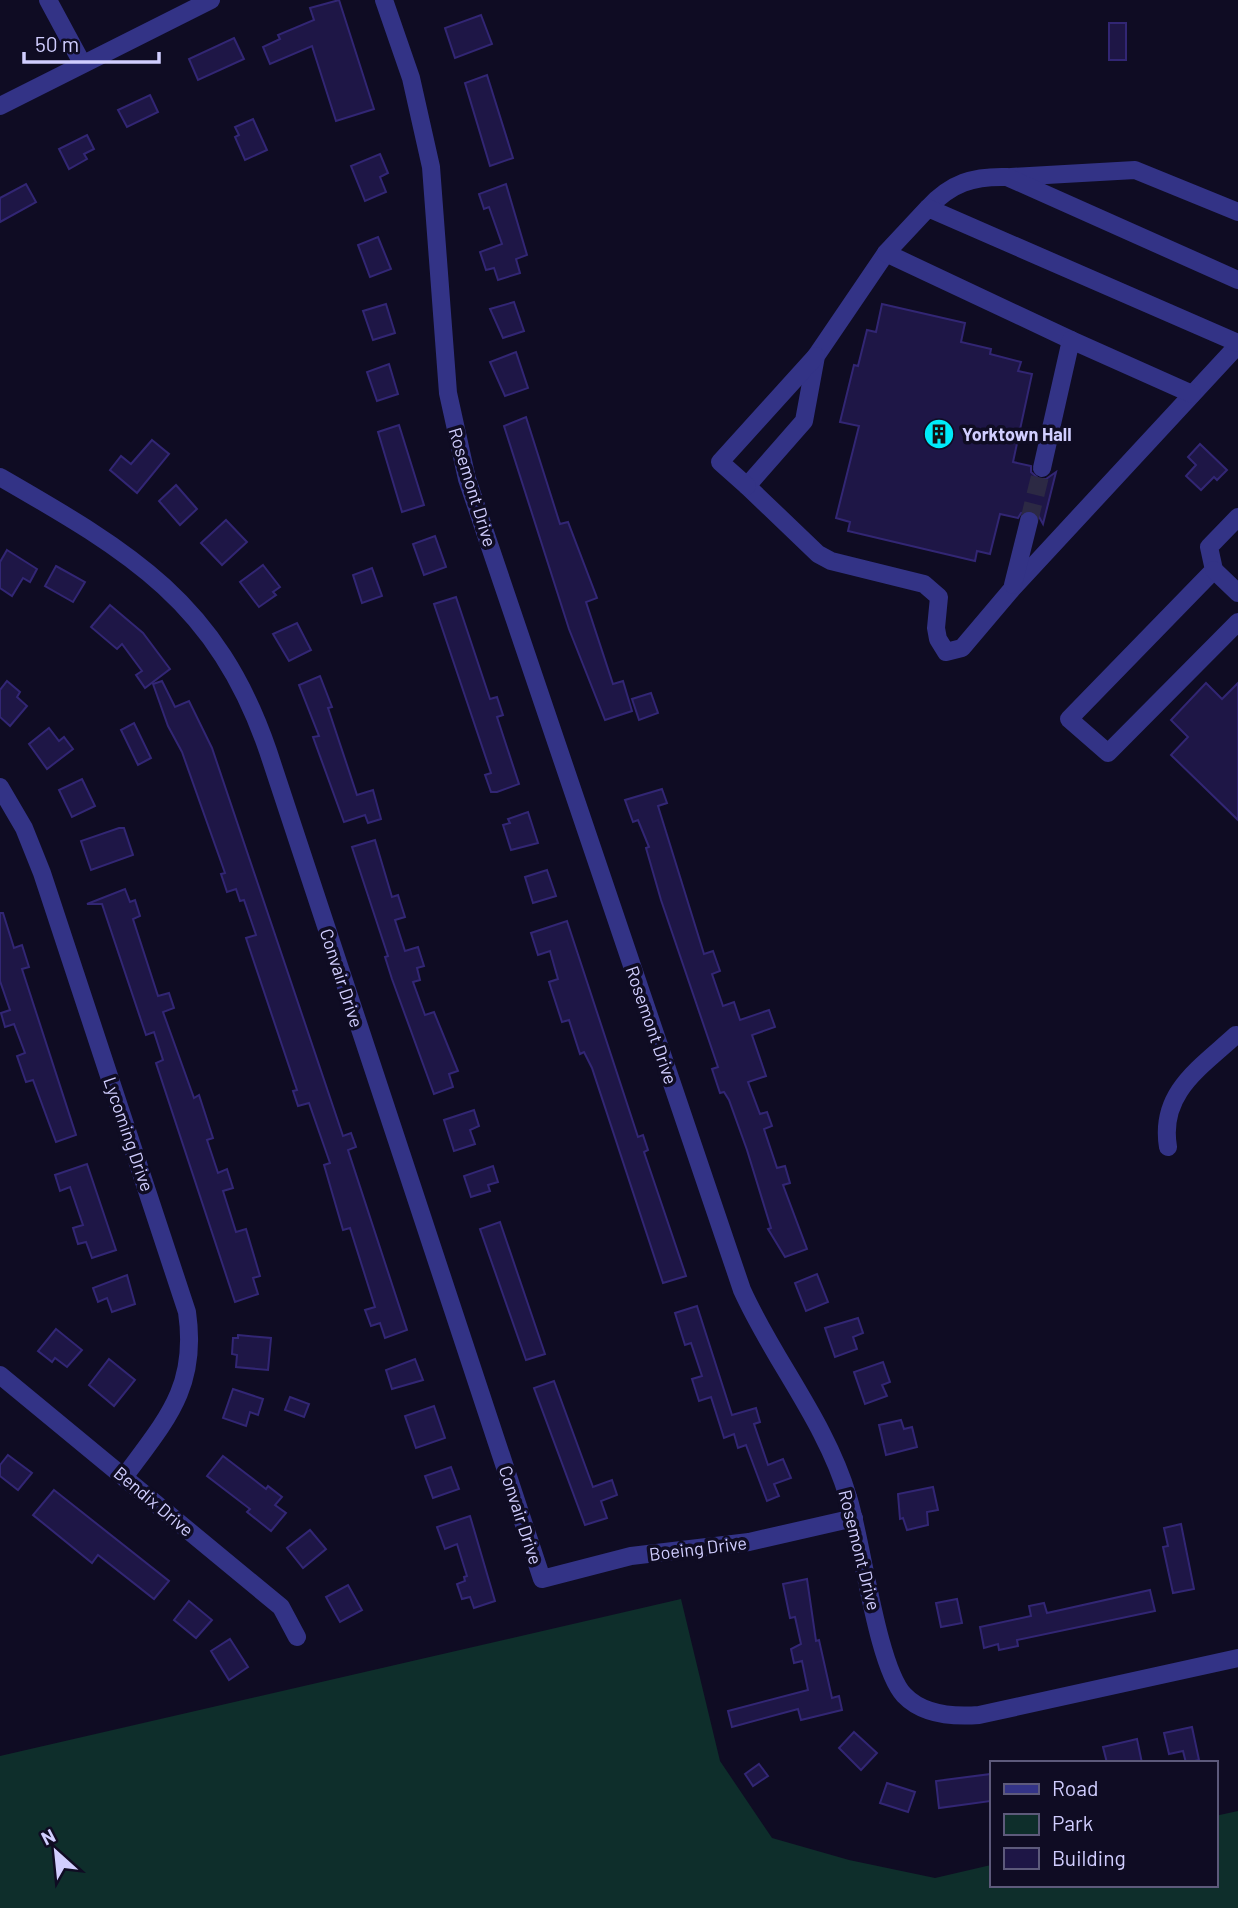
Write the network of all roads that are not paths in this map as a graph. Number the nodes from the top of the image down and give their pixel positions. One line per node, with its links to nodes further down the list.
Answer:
1 (48, 0): 4 (street)
2 (209, 0): 4 (street)
3 (384, 0): 29 (street, Rosemont Drive)
4 (82, 63): 5 (street)
5 (0, 106)
6 (1007, 177): 7 (street); 8 (street); 10 (street)
7 (928, 208): 9 (street); 12 (street)
8 (1238, 212)
9 (886, 253): 11 (street); 13 (street)
10 (1238, 279)
11 (1070, 340): 14 (street); 15 (street)
12 (1238, 344): 14 (street)
13 (816, 356): 17 (street); 17 (street)
14 (1192, 394): 21 (street)
15 (1042, 468)
16 (0, 477): 30 (street, Convair Drive)
17 (747, 486): 21 (street)
18 (1238, 517): 20 (street)
19 (1029, 521): 21 (street)
20 (1214, 570): 22 (street); 23 (street)
21 (1012, 589)
22 (1238, 593)
23 (1238, 622)
24 (0, 787): 28 (street, Lycoming Drive)
25 (1237, 1037): 26 (street)
26 (1168, 1147)
27 (0, 1375): 28 (street, Bendix Drive)
28 (125, 1476): 31 (street, Bendix Drive)
29 (854, 1518): 30 (street, Boeing Drive); 32 (street, Rosemont Drive)
30 (542, 1579)
31 (298, 1637)
32 (1238, 1658)

